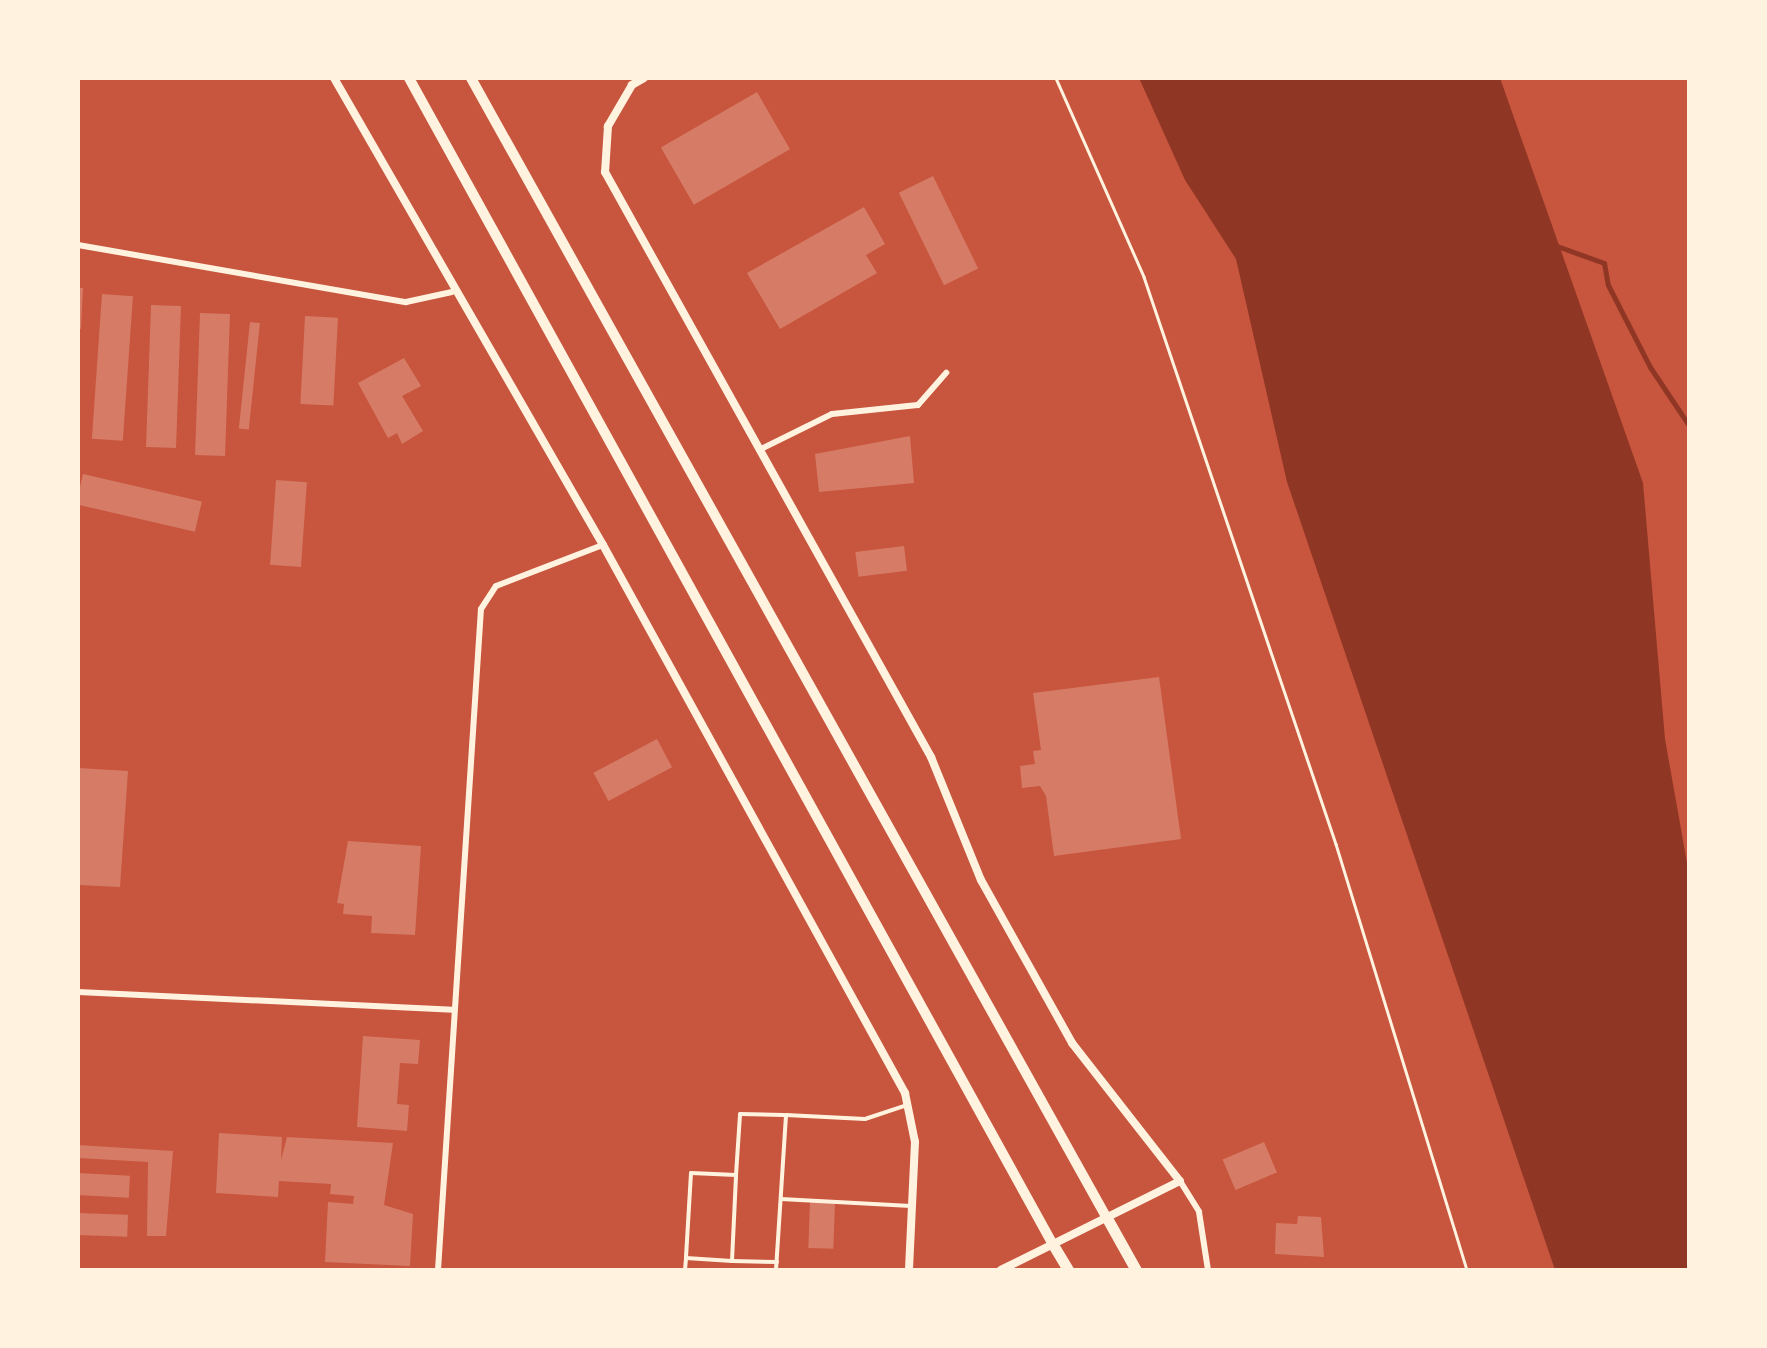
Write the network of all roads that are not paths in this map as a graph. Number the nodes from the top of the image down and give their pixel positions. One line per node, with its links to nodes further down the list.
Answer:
1 (334, 78): 6 (street)
2 (409, 78): 19 (highway)
3 (471, 78): 18 (highway)
4 (644, 78): 8 (street)
5 (78, 245): 6 (street)
6 (452, 292): 9 (street)
7 (946, 372): 8 (street)
8 (758, 450): 15 (street)
9 (603, 546): 11 (street); 12 (street)
10 (78, 992): 11 (street)
11 (453, 1010): 23 (street)
12 (907, 1105): 13 (lane); 17 (street)
13 (786, 1116): 14 (lane); 16 (lane)
14 (736, 1174): 20 (lane); 21 (lane)
15 (1180, 1181): 18 (street); 30 (street)
16 (781, 1199): 17 (lane); 22 (lane)
17 (911, 1206): 26 (street)
18 (1108, 1220): 19 (street); 29 (highway)
19 (1055, 1248): 27 (street); 28 (highway)
20 (686, 1258): 21 (lane); 24 (lane)
21 (732, 1260): 22 (lane)
22 (777, 1262): 25 (lane)
23 (438, 1270)
24 (686, 1270)
25 (776, 1270)
26 (909, 1270)
27 (1001, 1270)
28 (1068, 1270)
29 (1136, 1270)
30 (1208, 1270)

